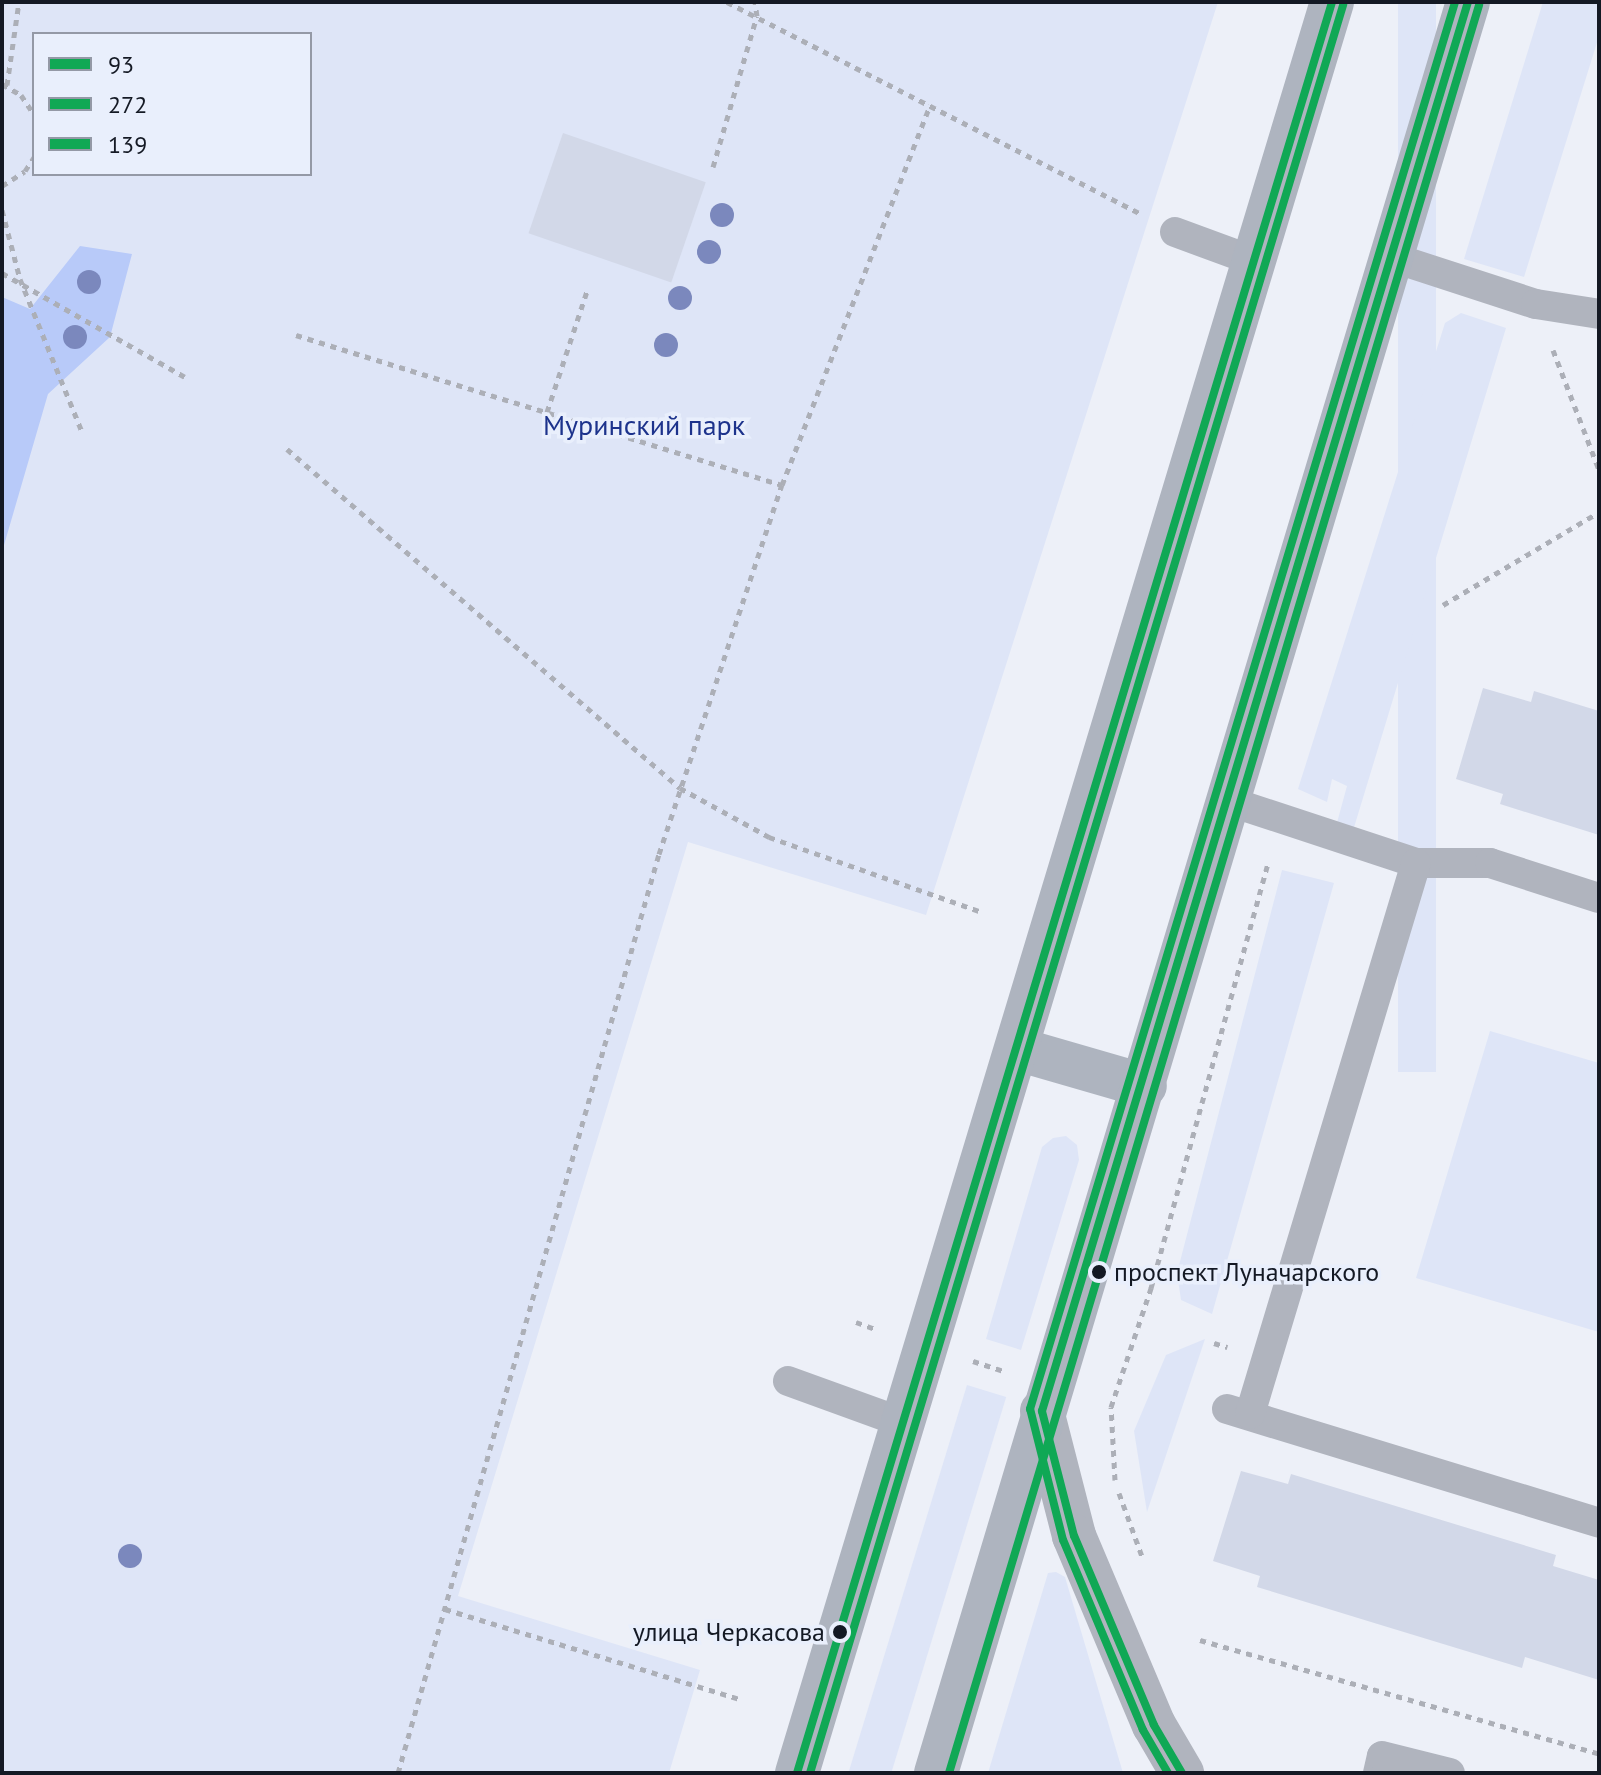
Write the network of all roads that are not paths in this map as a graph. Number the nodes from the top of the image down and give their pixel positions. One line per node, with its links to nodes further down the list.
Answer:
1 (1332, 2): 5 (main road)
2 (1468, 2): 4 (main road)
3 (1175, 232): 5 (lane)
4 (1391, 257): 6 (lane); 7 (main road)
5 (1254, 261): 10 (main road)
6 (1599, 314)
7 (1231, 802): 8 (lane); 11 (main road)
8 (1416, 863): 9 (lane); 15 (lane)
9 (1599, 898)
10 (1017, 1049): 11 (main road); 14 (main road)
11 (1145, 1086): 13 (main road)
12 (788, 1381): 14 (lane)
13 (1042, 1411): 17 (main road); 18 (street)
14 (901, 1422): 16 (main road)
15 (1599, 1523)
16 (797, 1773)
17 (936, 1773)
18 (1182, 1773)
19 (1378, 1773): 20 (lane)
20 (1450, 1773)

